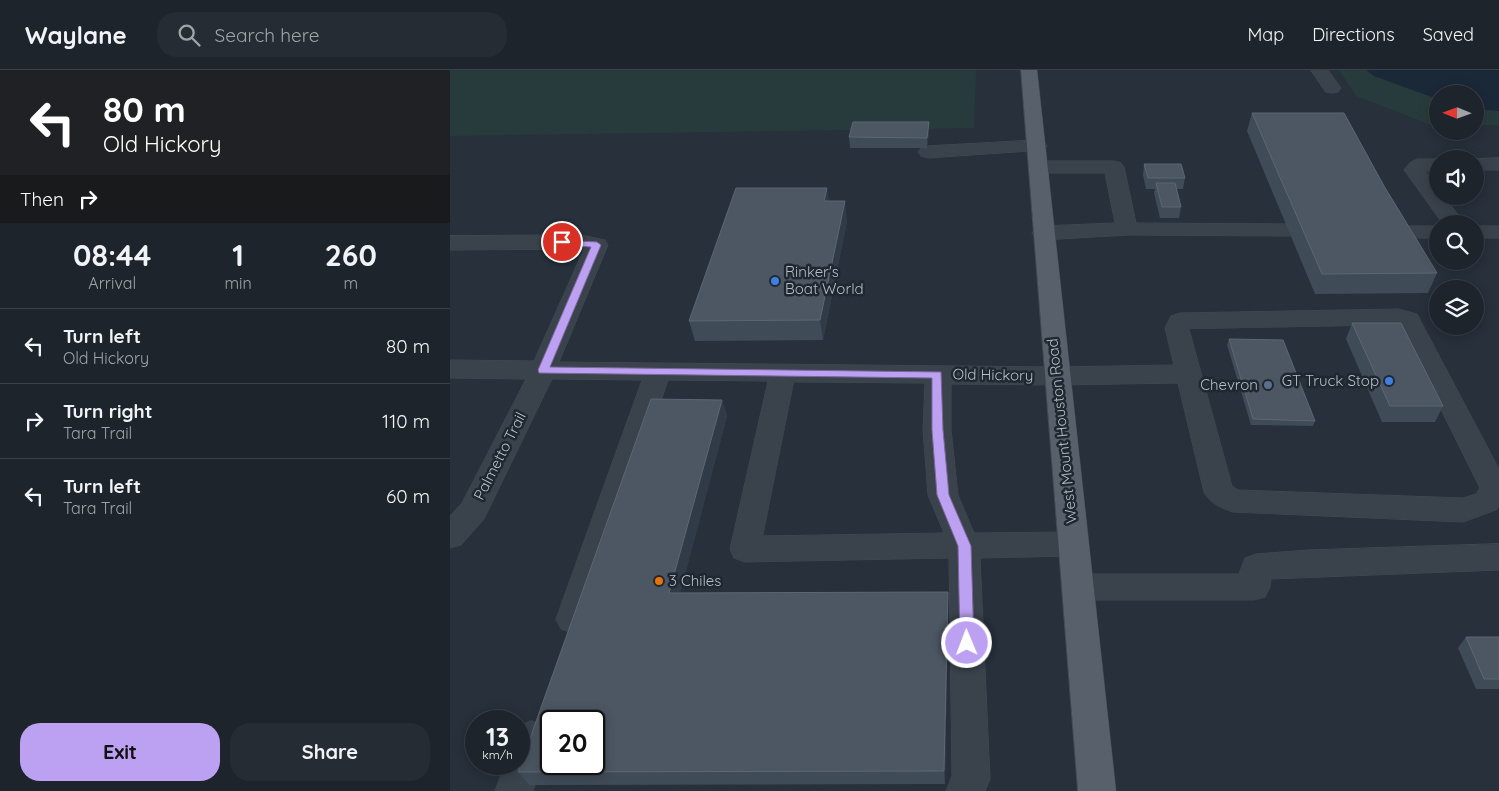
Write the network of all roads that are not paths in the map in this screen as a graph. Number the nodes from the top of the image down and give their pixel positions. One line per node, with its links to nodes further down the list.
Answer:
1 (1029, 70): 5 (main road, West Mount Houston Road)
2 (1319, 70): 3 (street)
3 (1332, 88)
4 (928, 152): 5 (street)
5 (1038, 156): 10 (street); 12 (main road, West Mount Houston Road)
6 (1484, 164): 7 (street)
7 (1499, 164)
8 (1429, 165): 9 (street)
9 (1429, 190)
10 (1127, 229): 11 (street); 12 (street)
11 (1288, 230)
12 (1043, 232): 24 (main road, West Mount Houston Road)
13 (1393, 232): 14 (street)
14 (1429, 232)
15 (1484, 232): 16 (street)
16 (1499, 232)
17 (450, 243): 19 (street, Palmetto Trail)
18 (450, 370): 19 (street, Old Hickory)
19 (543, 370): 20 (street, Old Hickory); 25 (street, Palmetto Trail)
20 (658, 372): 21 (street, Old Hickory); 30 (street)
21 (784, 373): 22 (street, Old Hickory); 27 (street)
22 (938, 374): 24 (street, Old Hickory); 27 (street)
23 (1189, 374): 23 (street); 24 (street, Old Hickory)
24 (1056, 376): 26 (main road, West Mount Houston Road)
25 (450, 536)
26 (1073, 544): 27 (street); 29 (main road, West Mount Houston Road)
27 (964, 546): 33 (street)
28 (1499, 557): 29 (street)
29 (1077, 587): 34 (main road, West Mount Houston Road)
30 (565, 642)
31 (543, 707): 32 (street)
32 (514, 791)
33 (965, 791)
34 (1097, 791)

